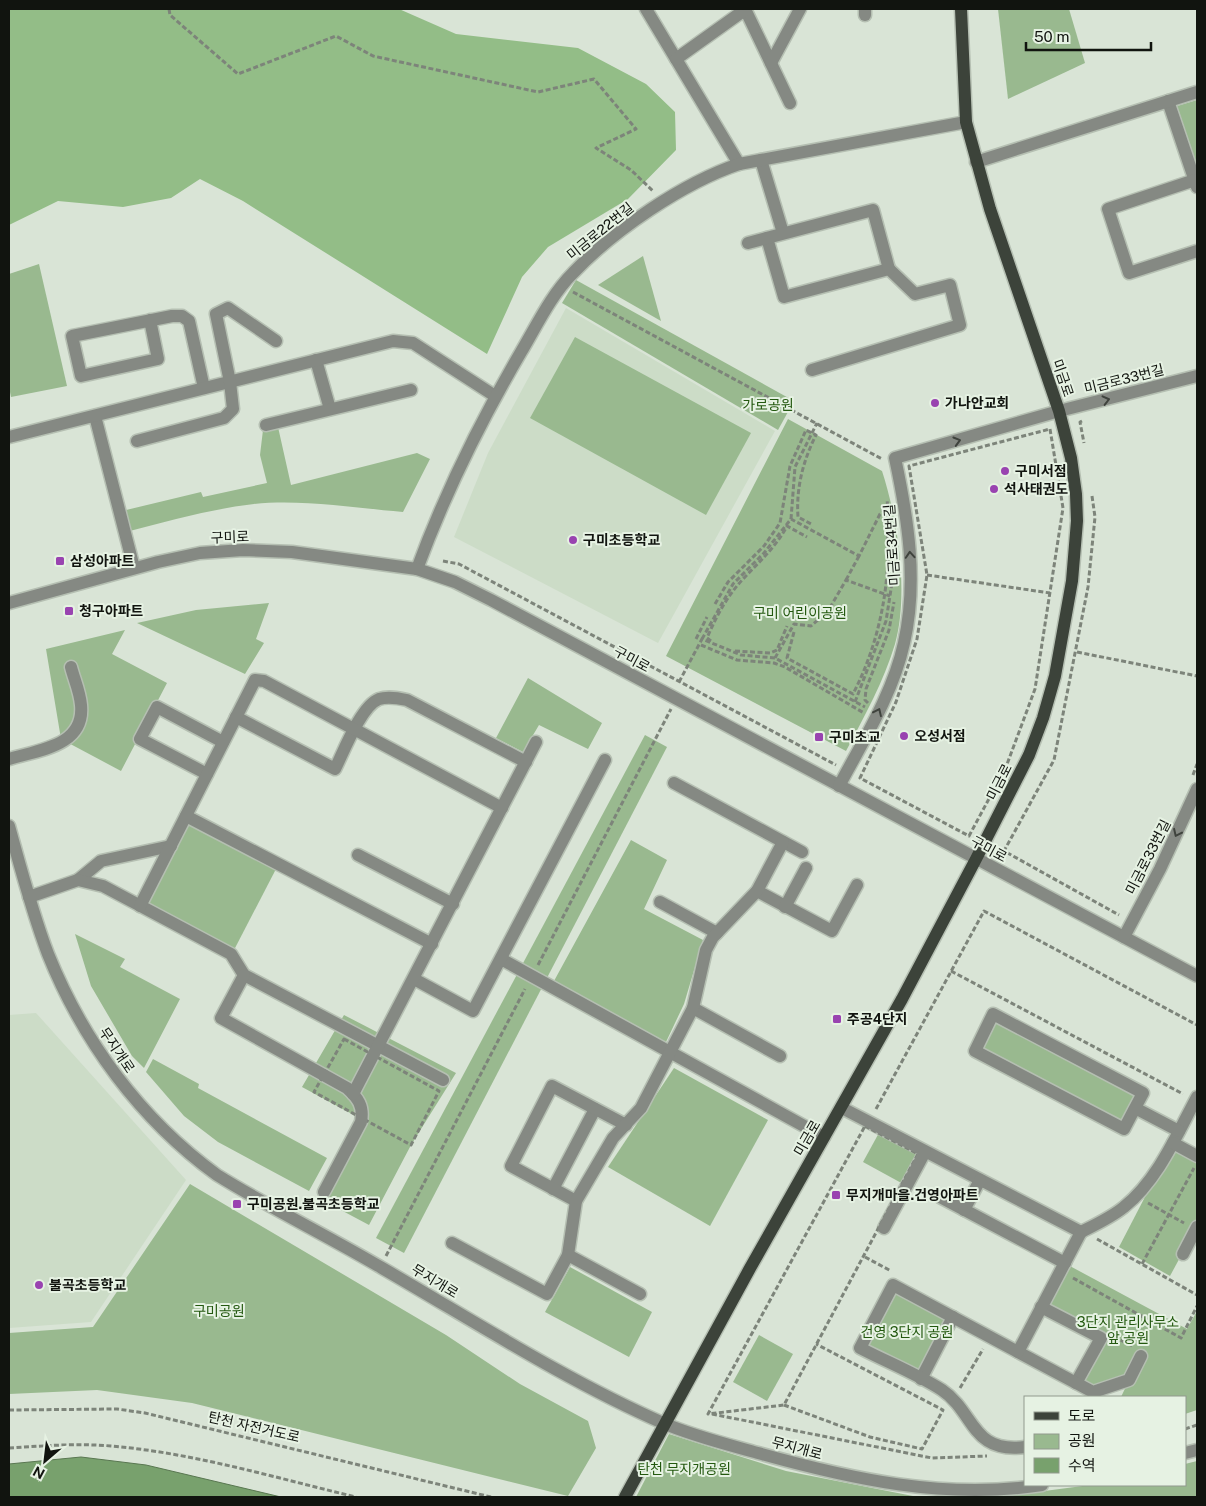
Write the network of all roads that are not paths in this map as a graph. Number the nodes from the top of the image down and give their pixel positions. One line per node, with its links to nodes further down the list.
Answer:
1 (646, 9): 5 (street)
2 (746, 9): 5 (street); 6 (street)
3 (800, 9): 6 (street)
4 (961, 9): 10 (main road, 미금로)
5 (676, 59): 13 (street)
6 (771, 62): 9 (street)
7 (1197, 92): 8 (street)
8 (1168, 101): 12 (street); 14 (street)
9 (790, 103)
10 (966, 122): 11 (street, 미금로22번길); 12 (main road, 미금로)
11 (761, 160): 13 (street, 미금로22번길); 15 (street)
12 (976, 162): 30 (main road, 미금로)
13 (739, 164): 28 (street, 미금로22번길)
14 (1196, 184): 18 (street)
15 (782, 233): 16 (street); 19 (street)
16 (767, 238): 17 (street); 19 (street)
17 (748, 243)
18 (1197, 251)
19 (889, 269): 23 (street)
20 (150, 320): 20 (street); 26 (street)
21 (276, 341): 25 (street)
22 (316, 360): 25 (street); 28 (street); 29 (street)
23 (812, 370)
24 (1197, 376): 30 (street, 미금로33번길, one-way to 24)
25 (230, 382): 26 (street); 34 (street)
26 (204, 388): 31 (street)
27 (411, 390): 29 (street)
28 (495, 396): 36 (street, 미금로22번길)
29 (330, 409): 32 (street)
30 (1059, 412): 49 (street, 미금로34번길, one-way to 30); 57 (main road, 미금로)
31 (95, 416): 33 (street); 35 (street)
32 (266, 425)
33 (9, 437)
34 (137, 441)
35 (134, 568): 36 (street, 구미로); 37 (street, 구미로)
36 (417, 569): 49 (street, 구미로)
37 (9, 603)
38 (71, 667): 43 (street)
39 (236, 717): 40 (street); 40 (street); 41 (street)
40 (355, 729): 45 (street); 50 (street)
41 (223, 742): 46 (street); 46 (street)
42 (536, 742): 45 (street)
43 (9, 758)
44 (605, 760): 70 (street)
45 (526, 762): 50 (street)
46 (207, 774): 51 (street)
47 (674, 783): 53 (street)
48 (1194, 785): 68 (street, 미금로33번길, one-way to 68)
49 (839, 786): 57 (street, 구미로)
50 (502, 808): 64 (street)
51 (186, 816): 54 (street); 69 (street)
52 (9, 826): 62 (street, 무지개로)
53 (783, 842): 55 (street); 61 (street)
54 (171, 846): 59 (street); 65 (street)
55 (802, 852)
56 (358, 855): 64 (street)
57 (976, 859): 68 (street, 구미로); 81 (main road, 미금로)
58 (806, 868): 66 (street)
59 (78, 880): 62 (street); 65 (street)
60 (857, 885): 66 (street)
61 (757, 891): 66 (street); 67 (street)
62 (29, 897): 109 (street, 무지개로)
63 (660, 902): 67 (street)
64 (453, 904): 69 (street)
65 (140, 906): 71 (street)
66 (786, 907)
67 (717, 933): 74 (street)
68 (1124, 937): 72 (street, 구미로)
69 (432, 944): 73 (street)
70 (501, 959): 73 (street); 76 (street)
71 (244, 975): 75 (street); 79 (street)
72 (1197, 976)
73 (414, 979): 75 (street)
74 (693, 1008): 76 (street); 77 (street)
75 (379, 1046): 78 (street); 79 (street)
76 (671, 1052): 84 (street); 85 (street)
77 (780, 1056)
78 (442, 1080)
79 (353, 1094): 91 (street)
80 (1192, 1097): 86 (street)
81 (842, 1108): 85 (main road, 미금로); 87 (street)
82 (1135, 1108): 82 (street); 86 (street)
83 (595, 1109): 84 (street); 90 (street); 90 (street)
84 (626, 1126): 93 (street)
85 (824, 1137): 109 (main road, 미금로)
86 (1176, 1137): 88 (street); 97 (street)
87 (925, 1152): 89 (street); 96 (street)
88 (1197, 1156)
89 (980, 1180): 94 (street); 97 (street)
90 (553, 1188): 93 (street)
91 (324, 1192)
92 (940, 1197): 94 (street)
93 (576, 1201): 99 (street)
94 (964, 1210): 101 (street)
95 (1193, 1226): 100 (street)
96 (884, 1228)
97 (1085, 1234): 101 (street)
98 (452, 1243): 99 (street)
99 (568, 1254): 102 (street)
100 (1183, 1254)
101 (1068, 1268): 103 (street)
102 (640, 1294)
103 (1041, 1307): 105 (street); 108 (street)
104 (953, 1317): 105 (street); 107 (street); 107 (street)
105 (1018, 1352): 108 (street)
106 (1139, 1352): 108 (street)
107 (921, 1379): 110 (street)
108 (1076, 1383)
109 (665, 1424): 111 (street, 무지개로); 112 (main road, 미금로)
110 (1024, 1447)
111 (1032, 1486)
112 (625, 1497)

